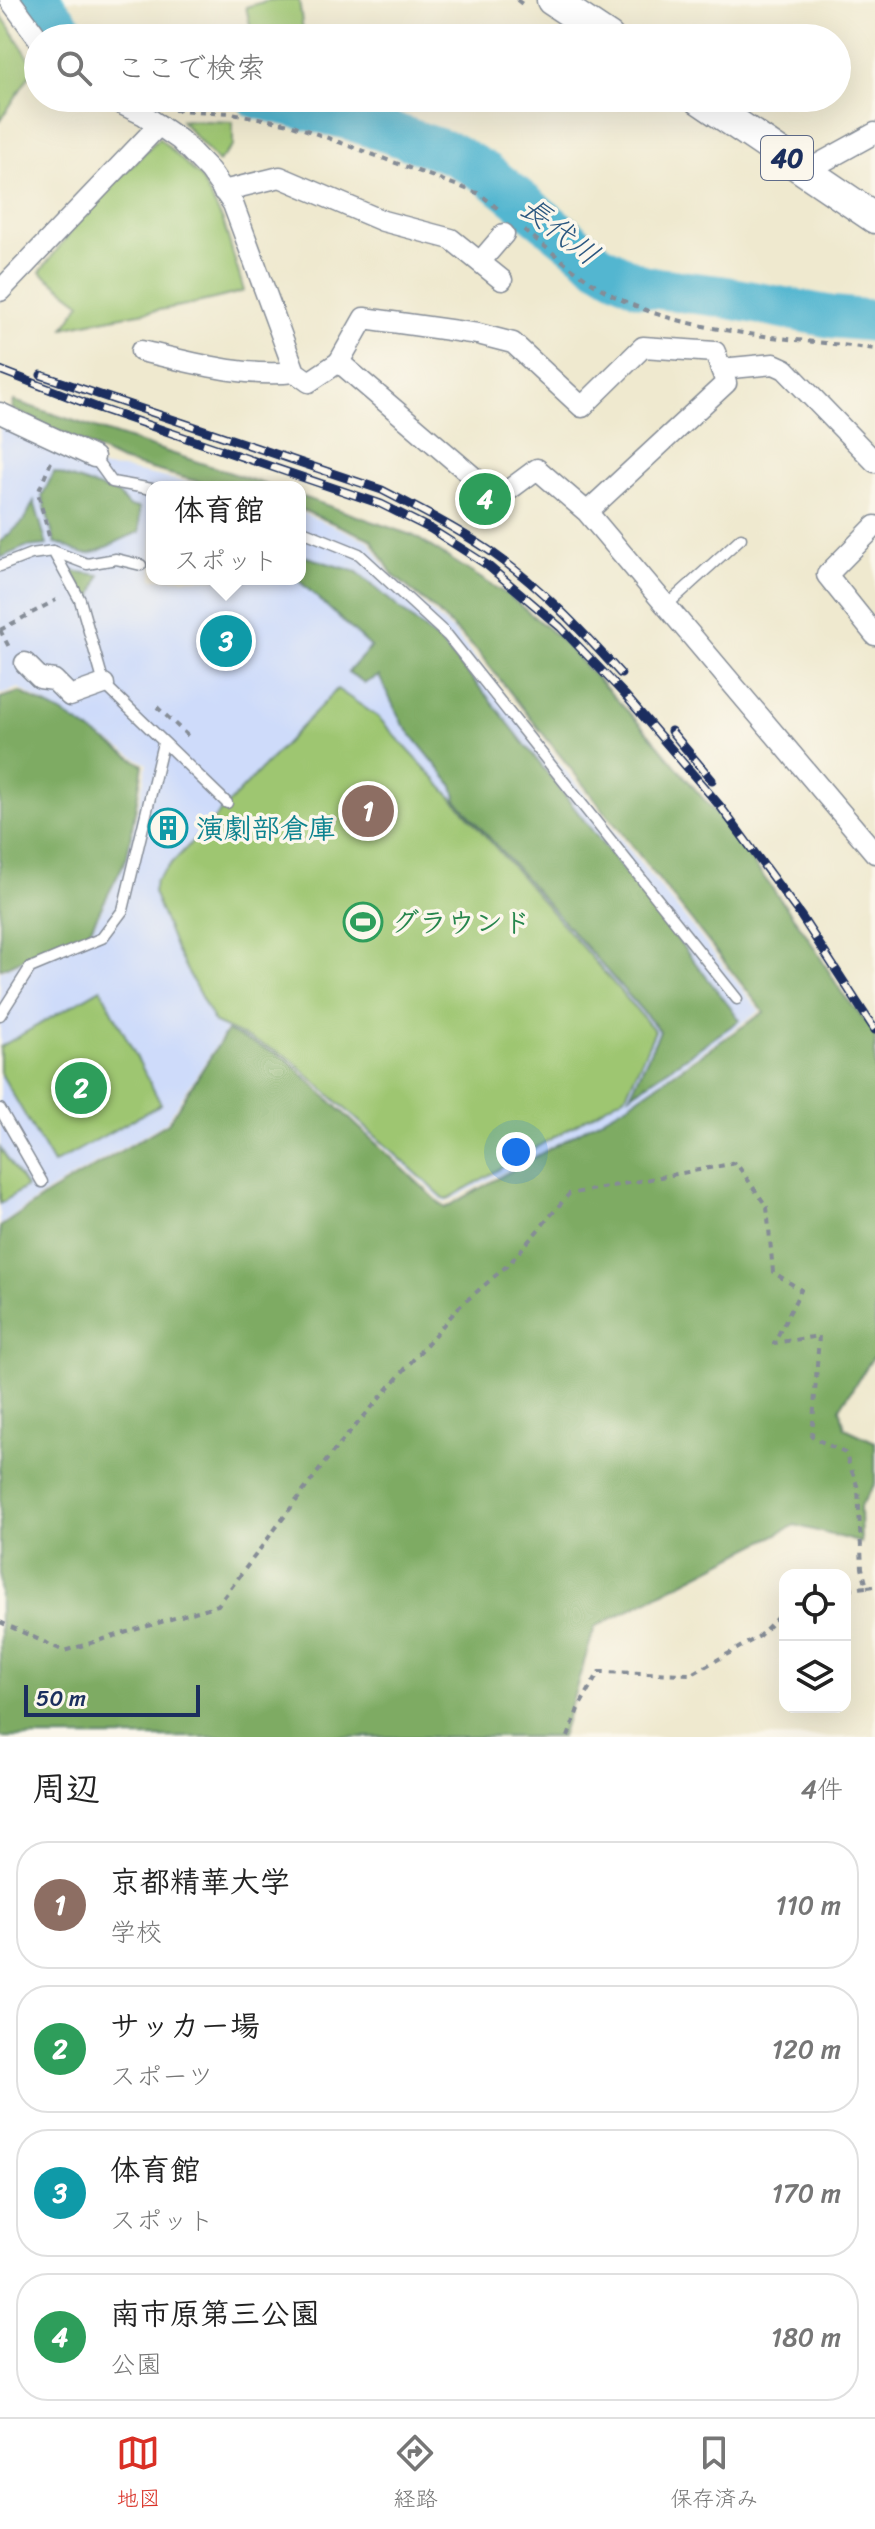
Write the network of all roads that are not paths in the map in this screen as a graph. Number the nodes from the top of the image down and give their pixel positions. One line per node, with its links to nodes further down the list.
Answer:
1 (10, 0): 3 (street)
2 (568, 4): 4 (main road)
3 (28, 24)
4 (592, 24)
5 (138, 112): 7 (street)
6 (719, 112): 9 (main road, 40)
7 (159, 125): 10 (street); 15 (street)
8 (875, 133): 9 (street)
9 (806, 171): 11 (main road, 40)
10 (223, 191): 13 (street); 19 (street)
11 (875, 218)
12 (504, 234): 13 (street)
13 (480, 262): 14 (street)
14 (502, 280)
15 (0, 291)
16 (141, 351): 19 (street)
17 (339, 362): 18 (street); 19 (street); 24 (street)
18 (721, 369): 22 (street); 24 (street)
19 (295, 372)
20 (0, 413): 21 (street)
21 (94, 457): 23 (lane)
22 (875, 462)
23 (146, 488)
24 (587, 512): 31 (street)
25 (875, 526): 32 (street)
26 (306, 532): 38 (lane)
27 (741, 538): 31 (lane)
28 (53, 551): 29 (lane); 30 (lane); 34 (lane)
29 (141, 565)
30 (0, 566)
31 (667, 605): 37 (street)
32 (875, 635)
33 (18, 657): 34 (street)
34 (104, 684): 35 (lane)
35 (163, 743): 36 (lane); 39 (lane)
36 (227, 803)
37 (873, 845)
38 (737, 999)
39 (0, 1015)
40 (0, 1109): 41 (lane)
41 (42, 1182)

